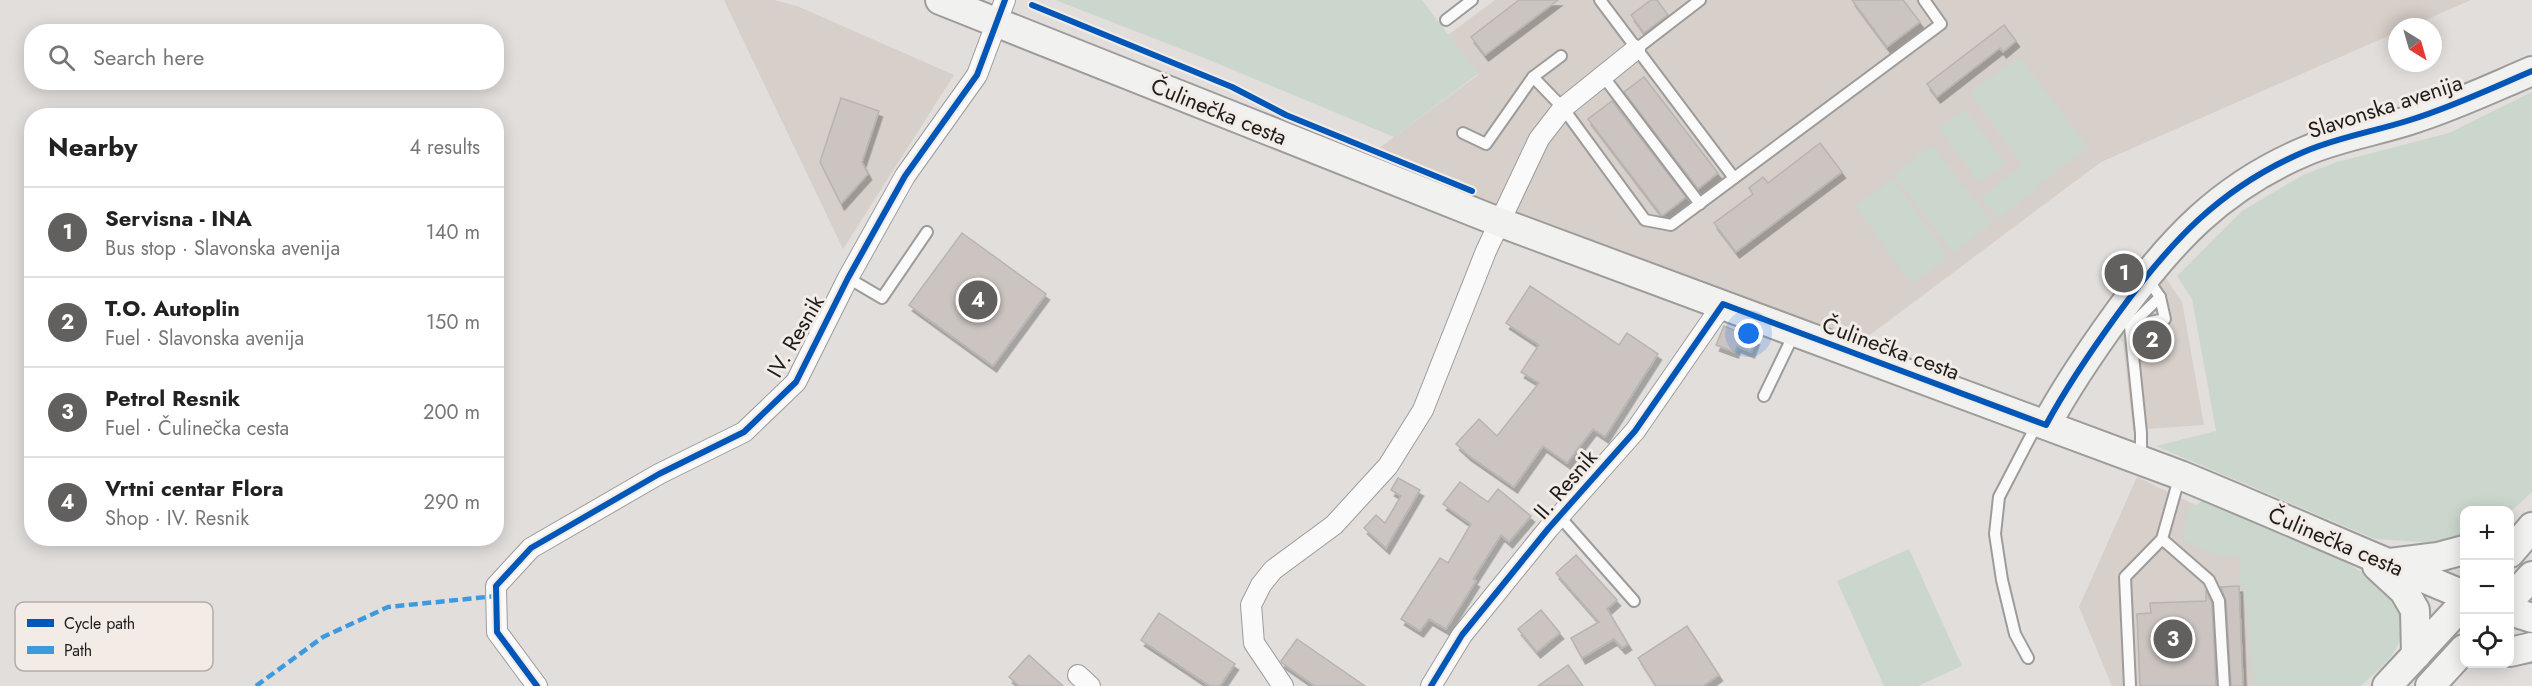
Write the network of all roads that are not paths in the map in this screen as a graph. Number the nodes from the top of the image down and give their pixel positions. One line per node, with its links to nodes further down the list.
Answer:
1 (940, 0): 6 (street, Čulinečka cesta)
2 (1472, 0): 7 (lane)
3 (1600, 0): 8 (lane)
4 (1700, 0): 8 (lane)
5 (1924, 0): 15 (lane)
6 (1000, 11): 17 (street, Čulinečka cesta); 19 (street, IV. Resnik)
7 (1446, 20)
8 (1635, 50): 11 (street); 15 (lane)
9 (1561, 56): 12 (lane)
10 (2532, 71): 20 (street, Slavonska avenija)
11 (1603, 76): 13 (street); 16 (lane)
12 (1533, 77): 13 (lane); 14 (lane)
13 (1563, 108): 16 (lane); 17 (street)
14 (1462, 133)
15 (1734, 178): 16 (lane)
16 (1700, 204)
17 (1499, 222): 21 (street, Čulinečka cesta); 50 (street)
18 (927, 232): 19 (lane)
19 (849, 278): 49 (street, IV. Resnik)
20 (2153, 286): 22 (street, Slavonska avenija); 22 (lane)
21 (1723, 304): 23 (street, Čulinečka cesta); 29 (street, II. Resnik)
22 (2123, 321): 25 (street, Slavonska avenija); 26 (lane)
23 (1795, 331): 24 (lane); 25 (street, Čulinečka cesta)
24 (1764, 396)
25 (2042, 423): 26 (street, Čulinečka cesta); 47 (lane)
26 (2141, 462): 27 (street, Čulinečka cesta)
27 (2180, 475): 32 (lane); 35 (street, Čulinečka cesta)
28 (2532, 516): 31 (street)
29 (1560, 517): 39 (lane); 51 (street, II. Resnik)
30 (2532, 527): 33 (street)
31 (2514, 528)
32 (2162, 539): 52 (lane); 53 (lane)
33 (2514, 548)
34 (2460, 551): 35 (street)
35 (2376, 560): 37 (street, Čulinečka cesta); 46 (street)
36 (2532, 576): 38 (street)
37 (2460, 593)
38 (2514, 596)
39 (1634, 602)
40 (2460, 607): 46 (street)
41 (2514, 612): 42 (street)
42 (2532, 618)
43 (2532, 647): 44 (street)
44 (2514, 651)
45 (2460, 653): 55 (street)
46 (2416, 655): 54 (street)
47 (2028, 658)
48 (2465, 668): 56 (street)
49 (537, 686)
50 (1283, 686)
51 (1431, 686)
52 (2130, 686)
53 (2224, 686)
54 (2387, 686)
55 (2430, 686)
56 (2438, 686)

